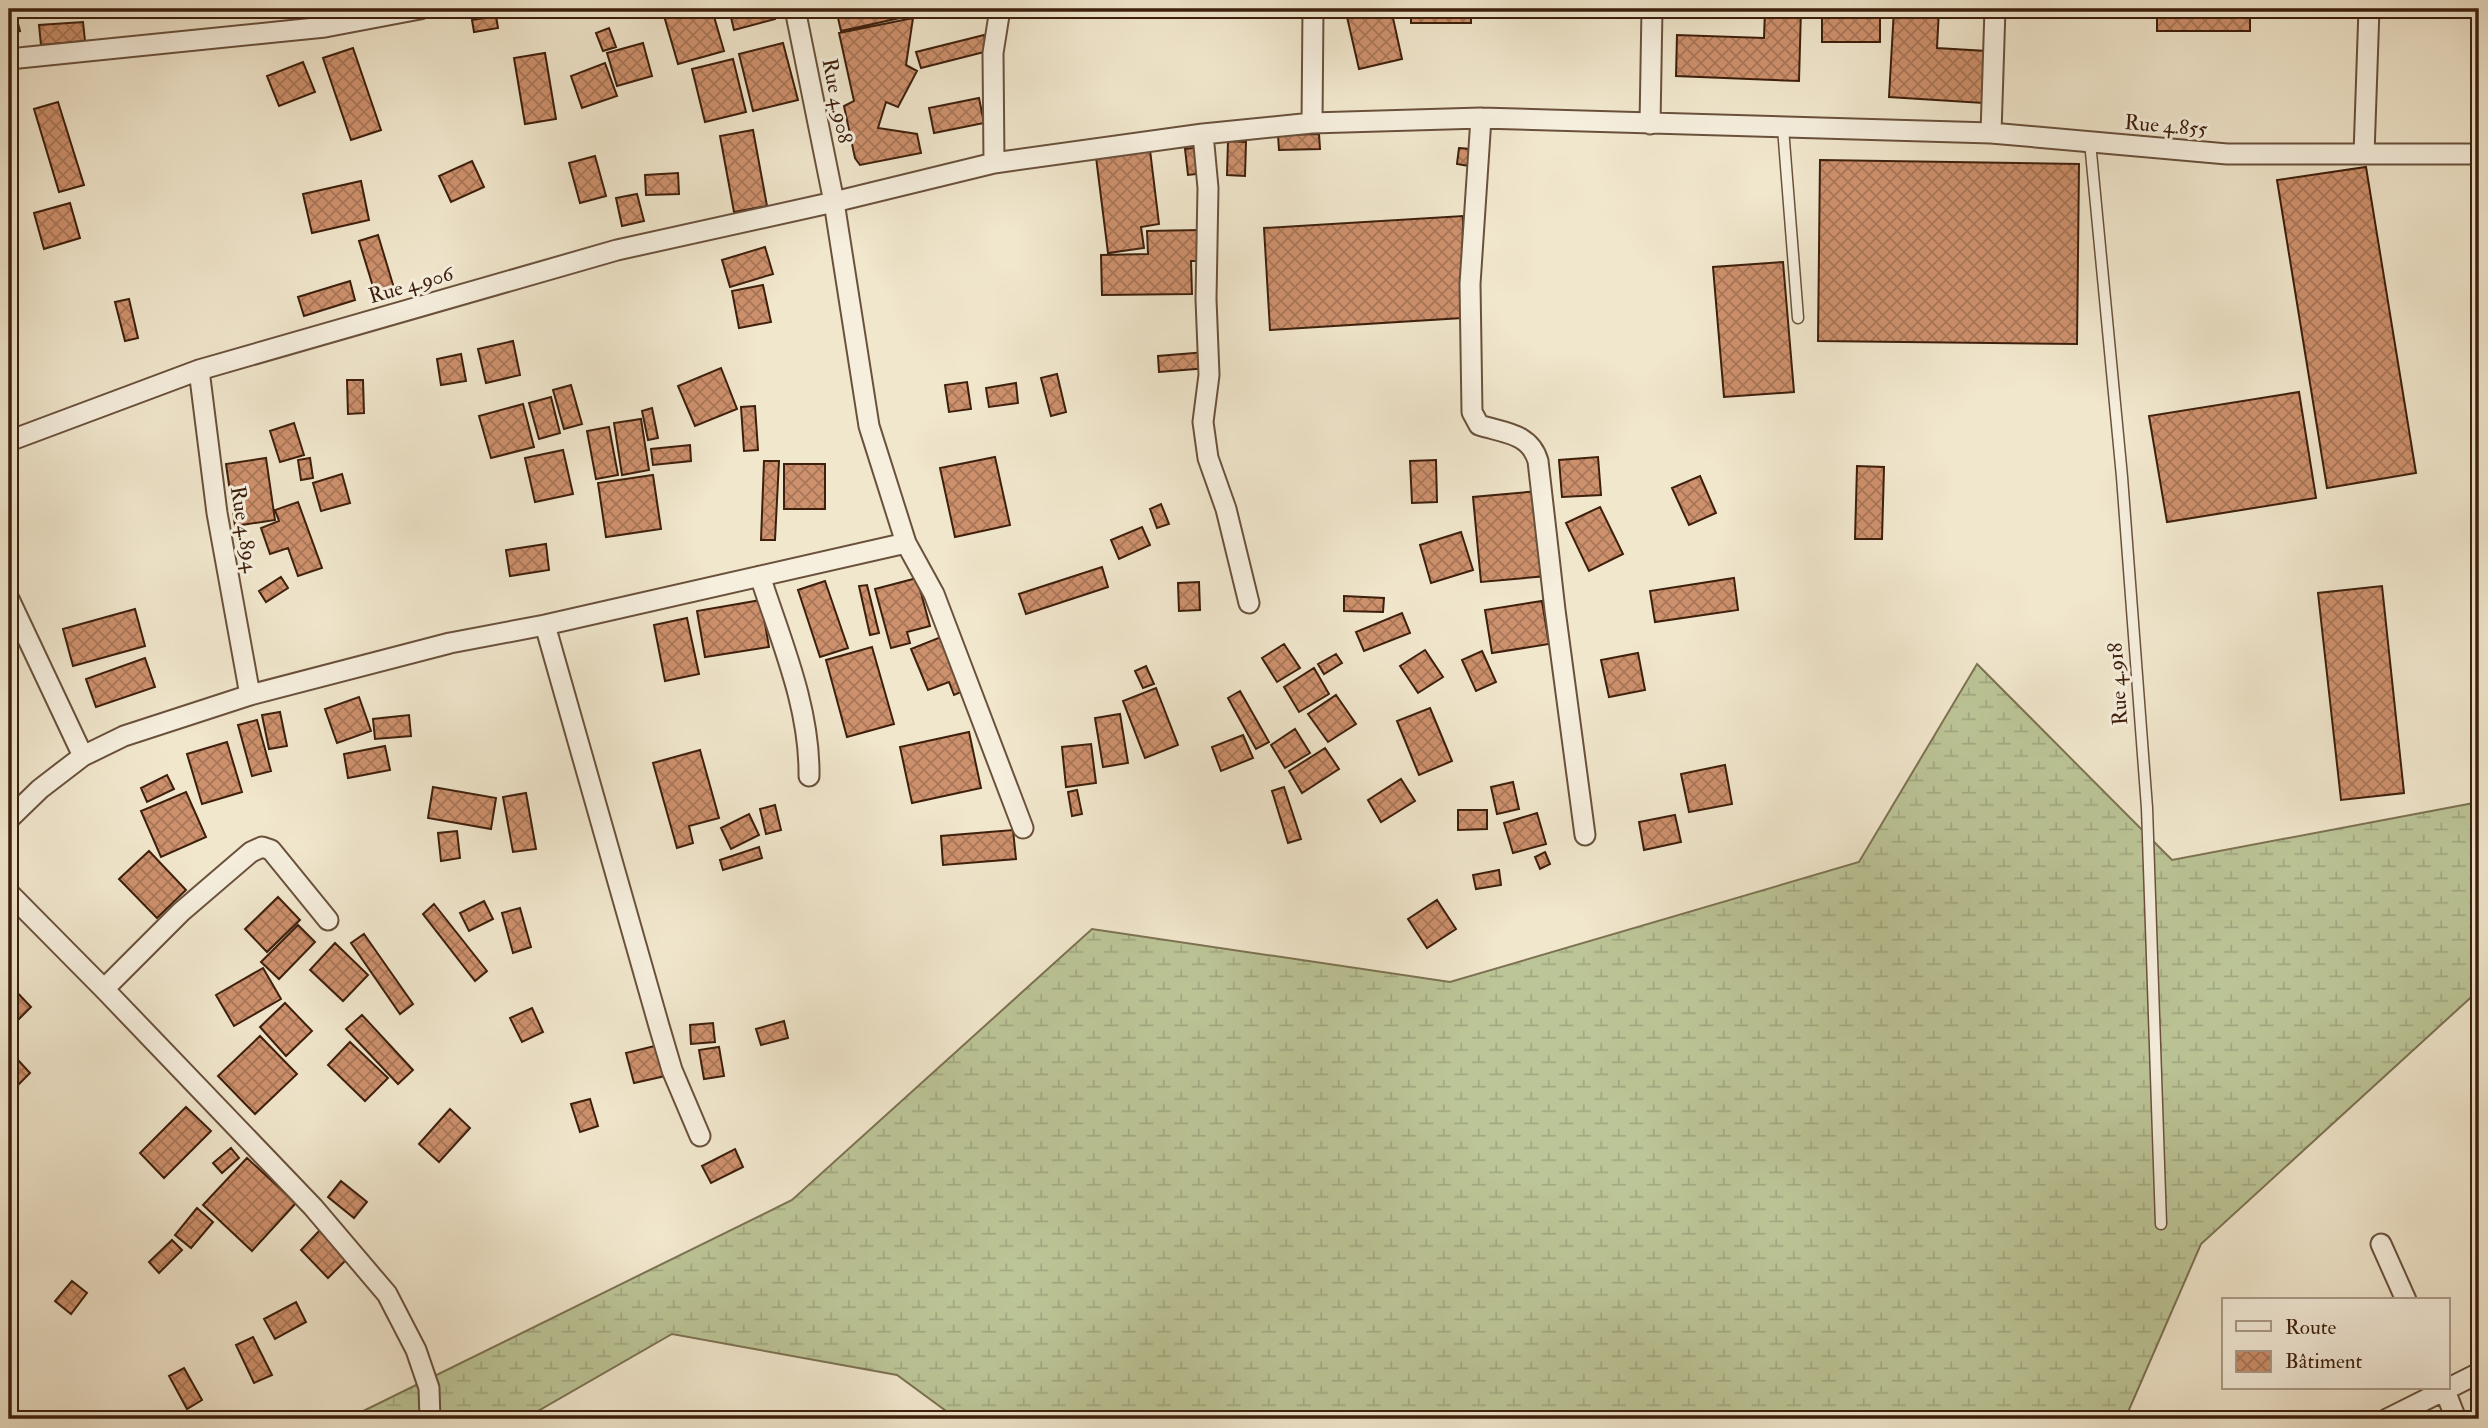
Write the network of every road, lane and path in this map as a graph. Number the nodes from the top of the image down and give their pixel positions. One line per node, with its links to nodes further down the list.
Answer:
1 (420, 9): 8 (street)
2 (795, 9): 20 (street, Rue 4.908)
3 (1000, 9): 19 (street)
4 (1313, 9): 11 (street)
5 (1652, 9): 12 (street)
6 (1995, 9): 14 (street)
7 (2369, 9): 17 (street)
8 (323, 18): 9 (street)
9 (9, 59)
10 (1481, 118): 11 (street, Rue 4.855); 12 (street, Rue 4.855); 34 (street)
11 (1312, 123): 15 (street, Rue 4.906)
12 (1650, 124): 13 (street, Rue 4.855)
13 (1783, 128): 14 (street, Rue 4.855); 21 (lane)
14 (1991, 133): 16 (street, Rue 4.855)
15 (1203, 134): 19 (street, Rue 4.906); 27 (street)
16 (2090, 142): 17 (street, Rue 4.855); 39 (lane, Rue 4.918)
17 (2364, 154): 18 (street, Rue 4.855)
18 (2479, 154)
19 (994, 163): 20 (street, Rue 4.906)
20 (834, 202): 22 (street, Rue 4.906); 24 (street, Rue 4.908)
21 (1798, 318)
22 (199, 370): 23 (street, Rue 4.906); 29 (street, Rue 4.894)
23 (9, 441)
24 (906, 543): 25 (street); 33 (street, Rue 4.908)
25 (760, 576): 28 (street); 31 (street)
26 (9, 599): 30 (street)
27 (1249, 603)
28 (545, 625): 29 (street); 38 (street)
29 (250, 695): 30 (street)
30 (83, 756): 32 (street)
31 (809, 776)
32 (9, 819)
33 (1023, 828)
34 (1585, 835)
35 (9, 893): 37 (street)
36 (328, 920): 37 (street)
37 (104, 989): 46 (street)
38 (700, 1136)
39 (2161, 1224)
40 (2381, 1244): 41 (street)
41 (2405, 1298)
42 (2479, 1373): 43 (street)
43 (2450, 1387)
44 (2443, 1390): 47 (street)
45 (2445, 1390): 48 (street)
46 (430, 1419)
47 (2387, 1419)
48 (2456, 1419)

